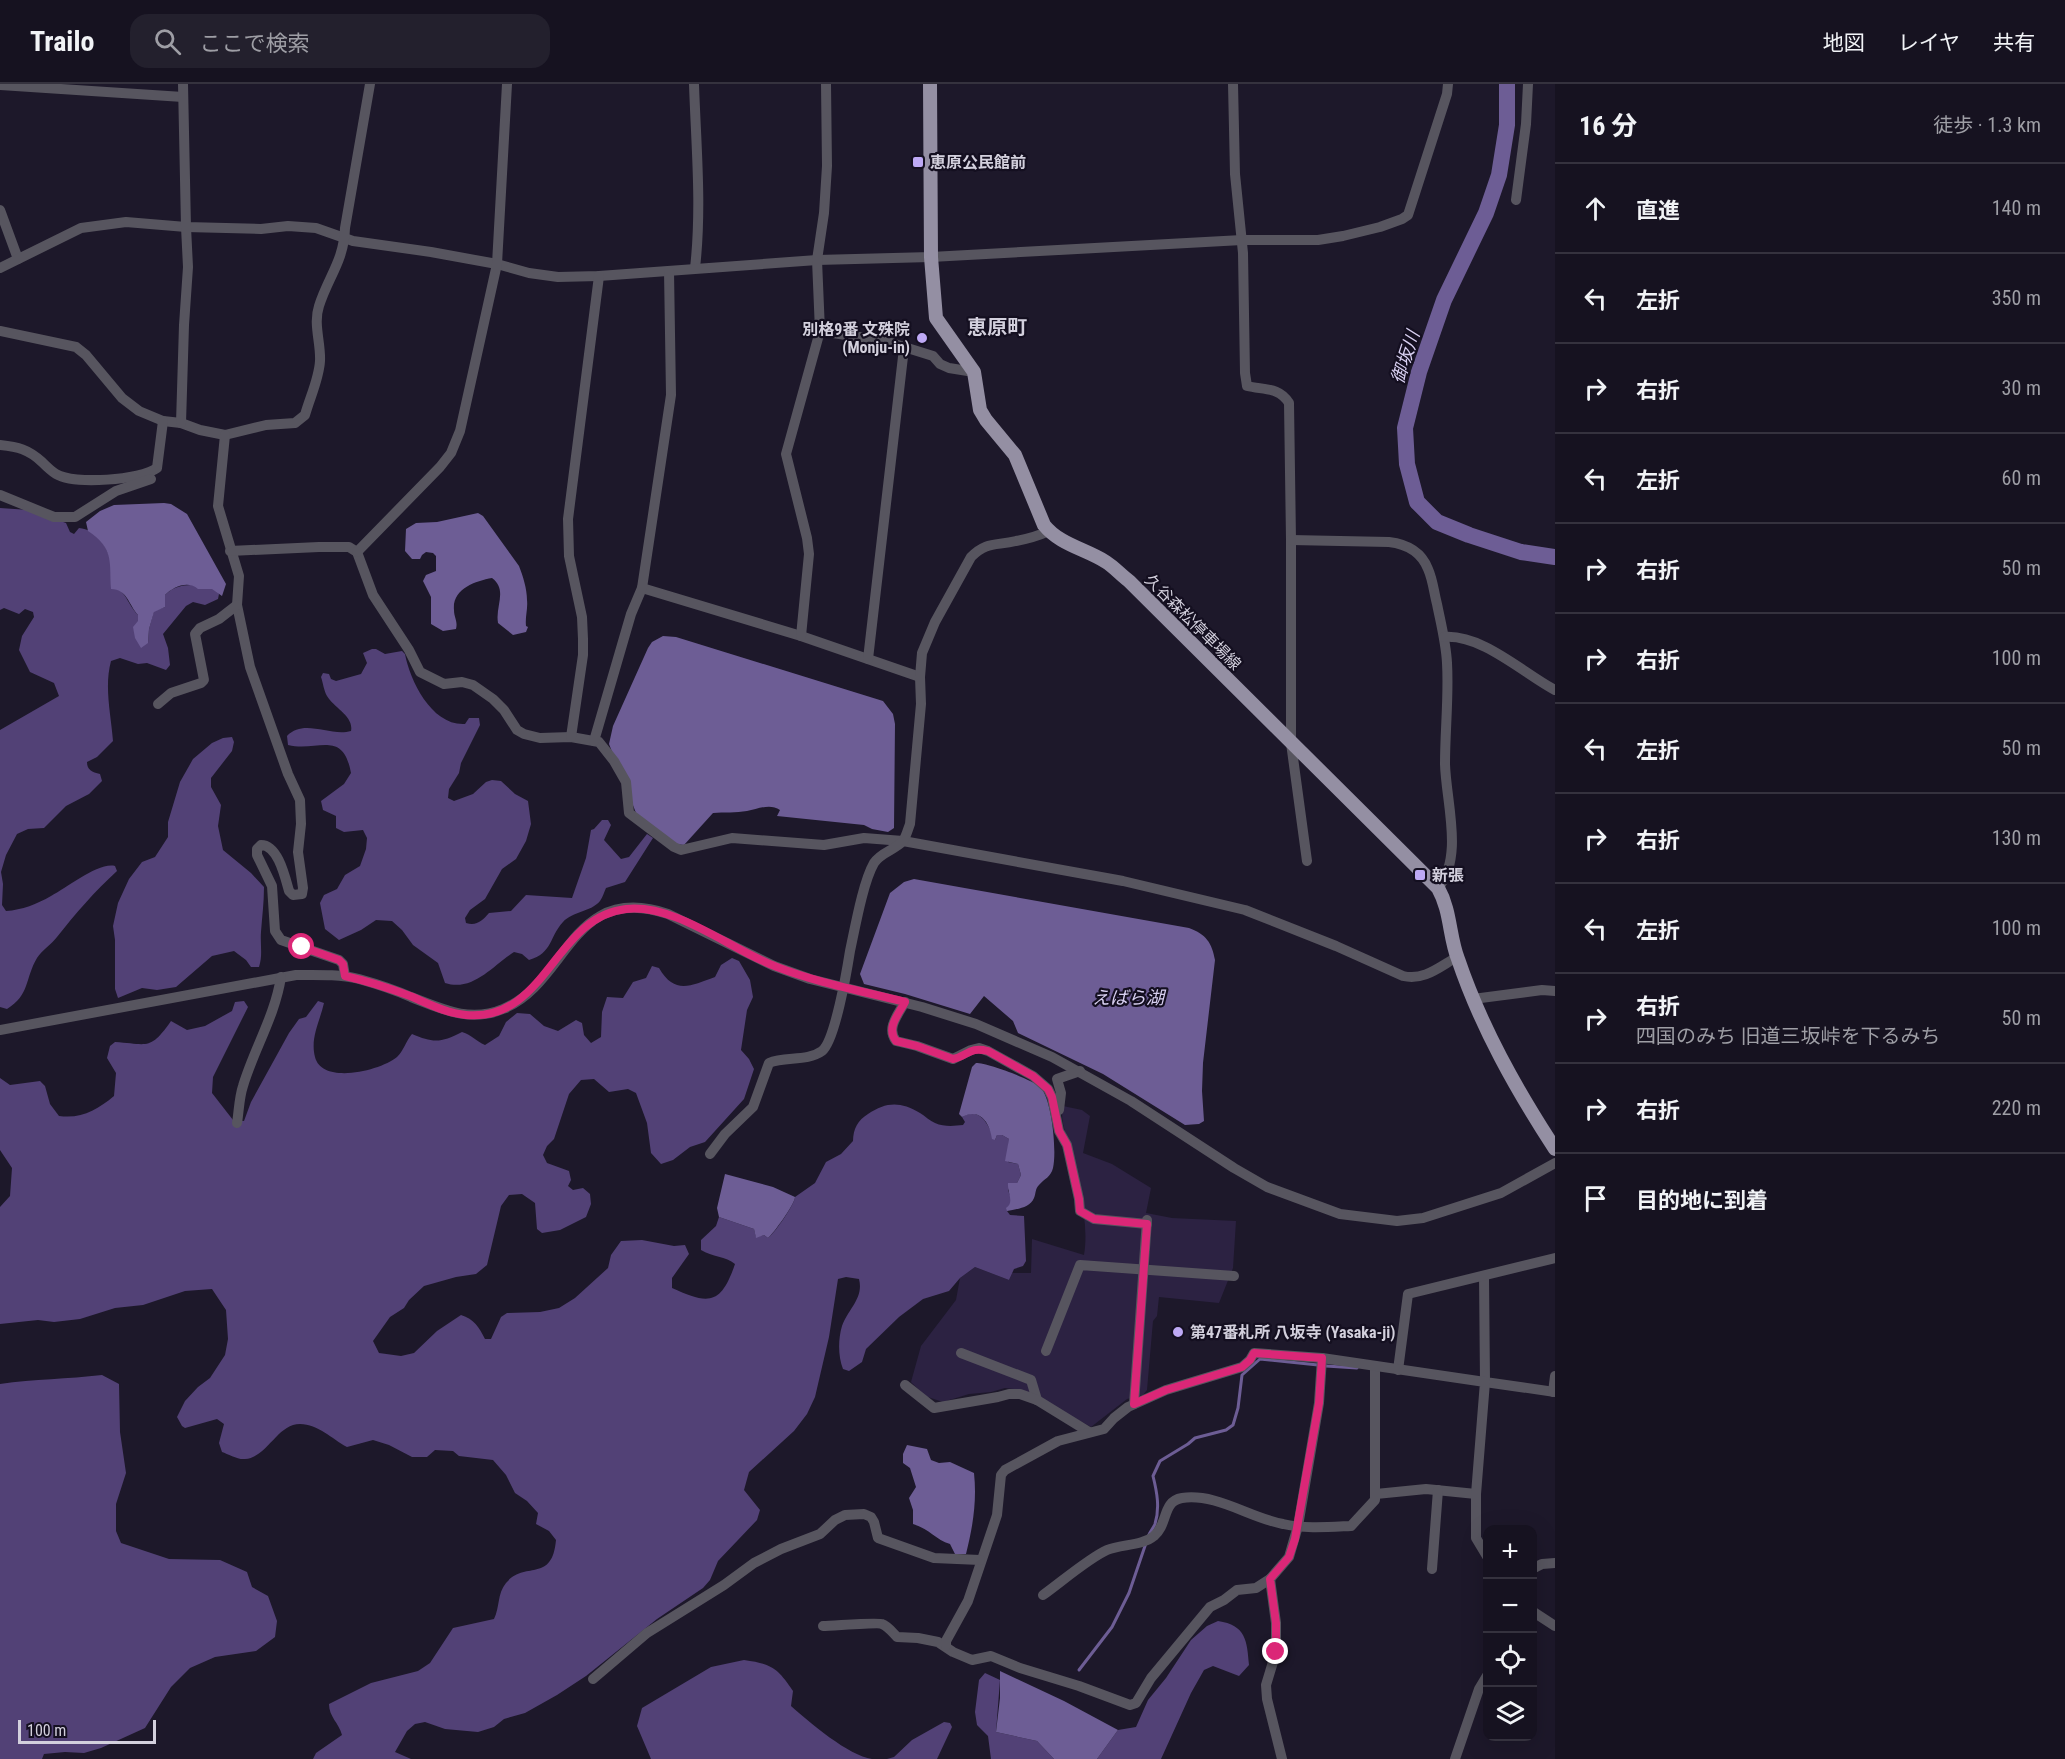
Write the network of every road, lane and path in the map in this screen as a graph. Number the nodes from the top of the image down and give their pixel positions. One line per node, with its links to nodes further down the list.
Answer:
1 (183, 84): 11 (street)
2 (370, 84): 15 (street)
3 (507, 84): 20 (street)
4 (694, 84): 22 (street)
5 (826, 84): 19 (street)
6 (930, 84): 17 (main road)
7 (1233, 84): 16 (street)
8 (1448, 84): 16 (street)
9 (1528, 84): 12 (street)
10 (0, 85): 11 (street)
11 (183, 97): 14 (street)
12 (1516, 200)
13 (0, 210): 18 (street)
14 (186, 227): 15 (street); 18 (street); 30 (street)
15 (345, 238): 20 (street); 31 (street)
16 (1242, 240): 17 (street); 36 (street)
17 (931, 257): 19 (street); 28 (main road)
18 (18, 259): 21 (street)
19 (817, 260): 22 (street); 25 (street)
20 (496, 264): 24 (street); 38 (street)
21 (0, 268)
22 (695, 268): 23 (street)
23 (669, 271): 24 (street); 39 (street)
24 (599, 276): 47 (street)
25 (820, 331): 27 (street); 41 (street)
26 (0, 332): 29 (street)
27 (904, 348): 28 (street); 43 (street)
28 (974, 372): 35 (main road)
29 (163, 421): 30 (street); 33 (street)
30 (181, 423): 31 (street)
31 (225, 435): 37 (street)
32 (0, 445): 33 (street)
33 (154, 469): 34 (street)
34 (0, 495)
35 (1049, 531): 44 (street); 49 (main road, 久谷森松停車場線)
36 (1291, 540): 42 (street); 49 (street)
37 (230, 551): 38 (street); 40 (street)
38 (357, 552): 47 (street)
39 (642, 588): 41 (street); 48 (street)
40 (237, 605): 46 (street); 54 (street)
41 (801, 636): 43 (street)
42 (1444, 637): 45 (street); 52 (street)
43 (868, 659): 44 (street)
44 (920, 678): 50 (street)
45 (1555, 690)
46 (158, 704)
47 (571, 737): 48 (street)
48 (594, 741): 50 (street)
49 (1291, 742): 51 (street); 52 (main road, 久谷森松停車場線)
50 (903, 841): 53 (street); 56 (street)
51 (1306, 861)
52 (1438, 888): 53 (main road, 久谷森松停車場線)
53 (1457, 957): 58 (main road, 久谷森松停車場線)
54 (345, 976): 55 (street); 56 (street)
55 (281, 977): 60 (street); 63 (street)
56 (843, 986): 59 (street); 65 (street)
57 (1555, 991): 58 (street)
58 (1473, 999): 64 (main road, 久谷森松停車場線)
59 (905, 1002): 61 (street); 62 (street)
60 (0, 1030)
61 (1080, 1071): 62 (street); 66 (street)
62 (1058, 1120): 68 (street)
63 (237, 1123)
64 (1555, 1149)
65 (710, 1154)
66 (1555, 1163)
67 (1555, 1258): 70 (street)
68 (1145, 1269): 69 (street); 71 (street); 81 (street)
69 (1234, 1276)
70 (1484, 1276): 75 (street); 77 (street)
71 (1046, 1351)
72 (961, 1353): 80 (street)
73 (1322, 1358): 74 (street); 81 (street); 86 (street)
74 (1375, 1366): 75 (street); 84 (street)
75 (1398, 1370): 77 (street)
76 (1555, 1376): 79 (street)
77 (1485, 1382): 79 (street); 85 (street)
78 (905, 1385): 80 (street)
79 (1554, 1392)
80 (1037, 1400): 82 (street)
81 (1134, 1404): 82 (street)
82 (1089, 1432): 88 (street)
83 (1438, 1490): 84 (street); 85 (street); 91 (street)
84 (1376, 1494): 86 (street)
85 (1476, 1494): 87 (street)
86 (1298, 1526): 92 (street); 93 (street)
87 (1483, 1550)
88 (980, 1560): 97 (street); 98 (street)
89 (1555, 1563): 90 (street)
90 (1537, 1567)
91 (1432, 1569)
92 (1270, 1579): 97 (street); 100 (street)
93 (1043, 1595)
94 (1537, 1614): 96 (street)
95 (823, 1626): 97 (street)
96 (1555, 1626)
97 (946, 1646)
98 (593, 1679)
99 (1483, 1682): 101 (street)
100 (1282, 1759)
101 (1455, 1759)

